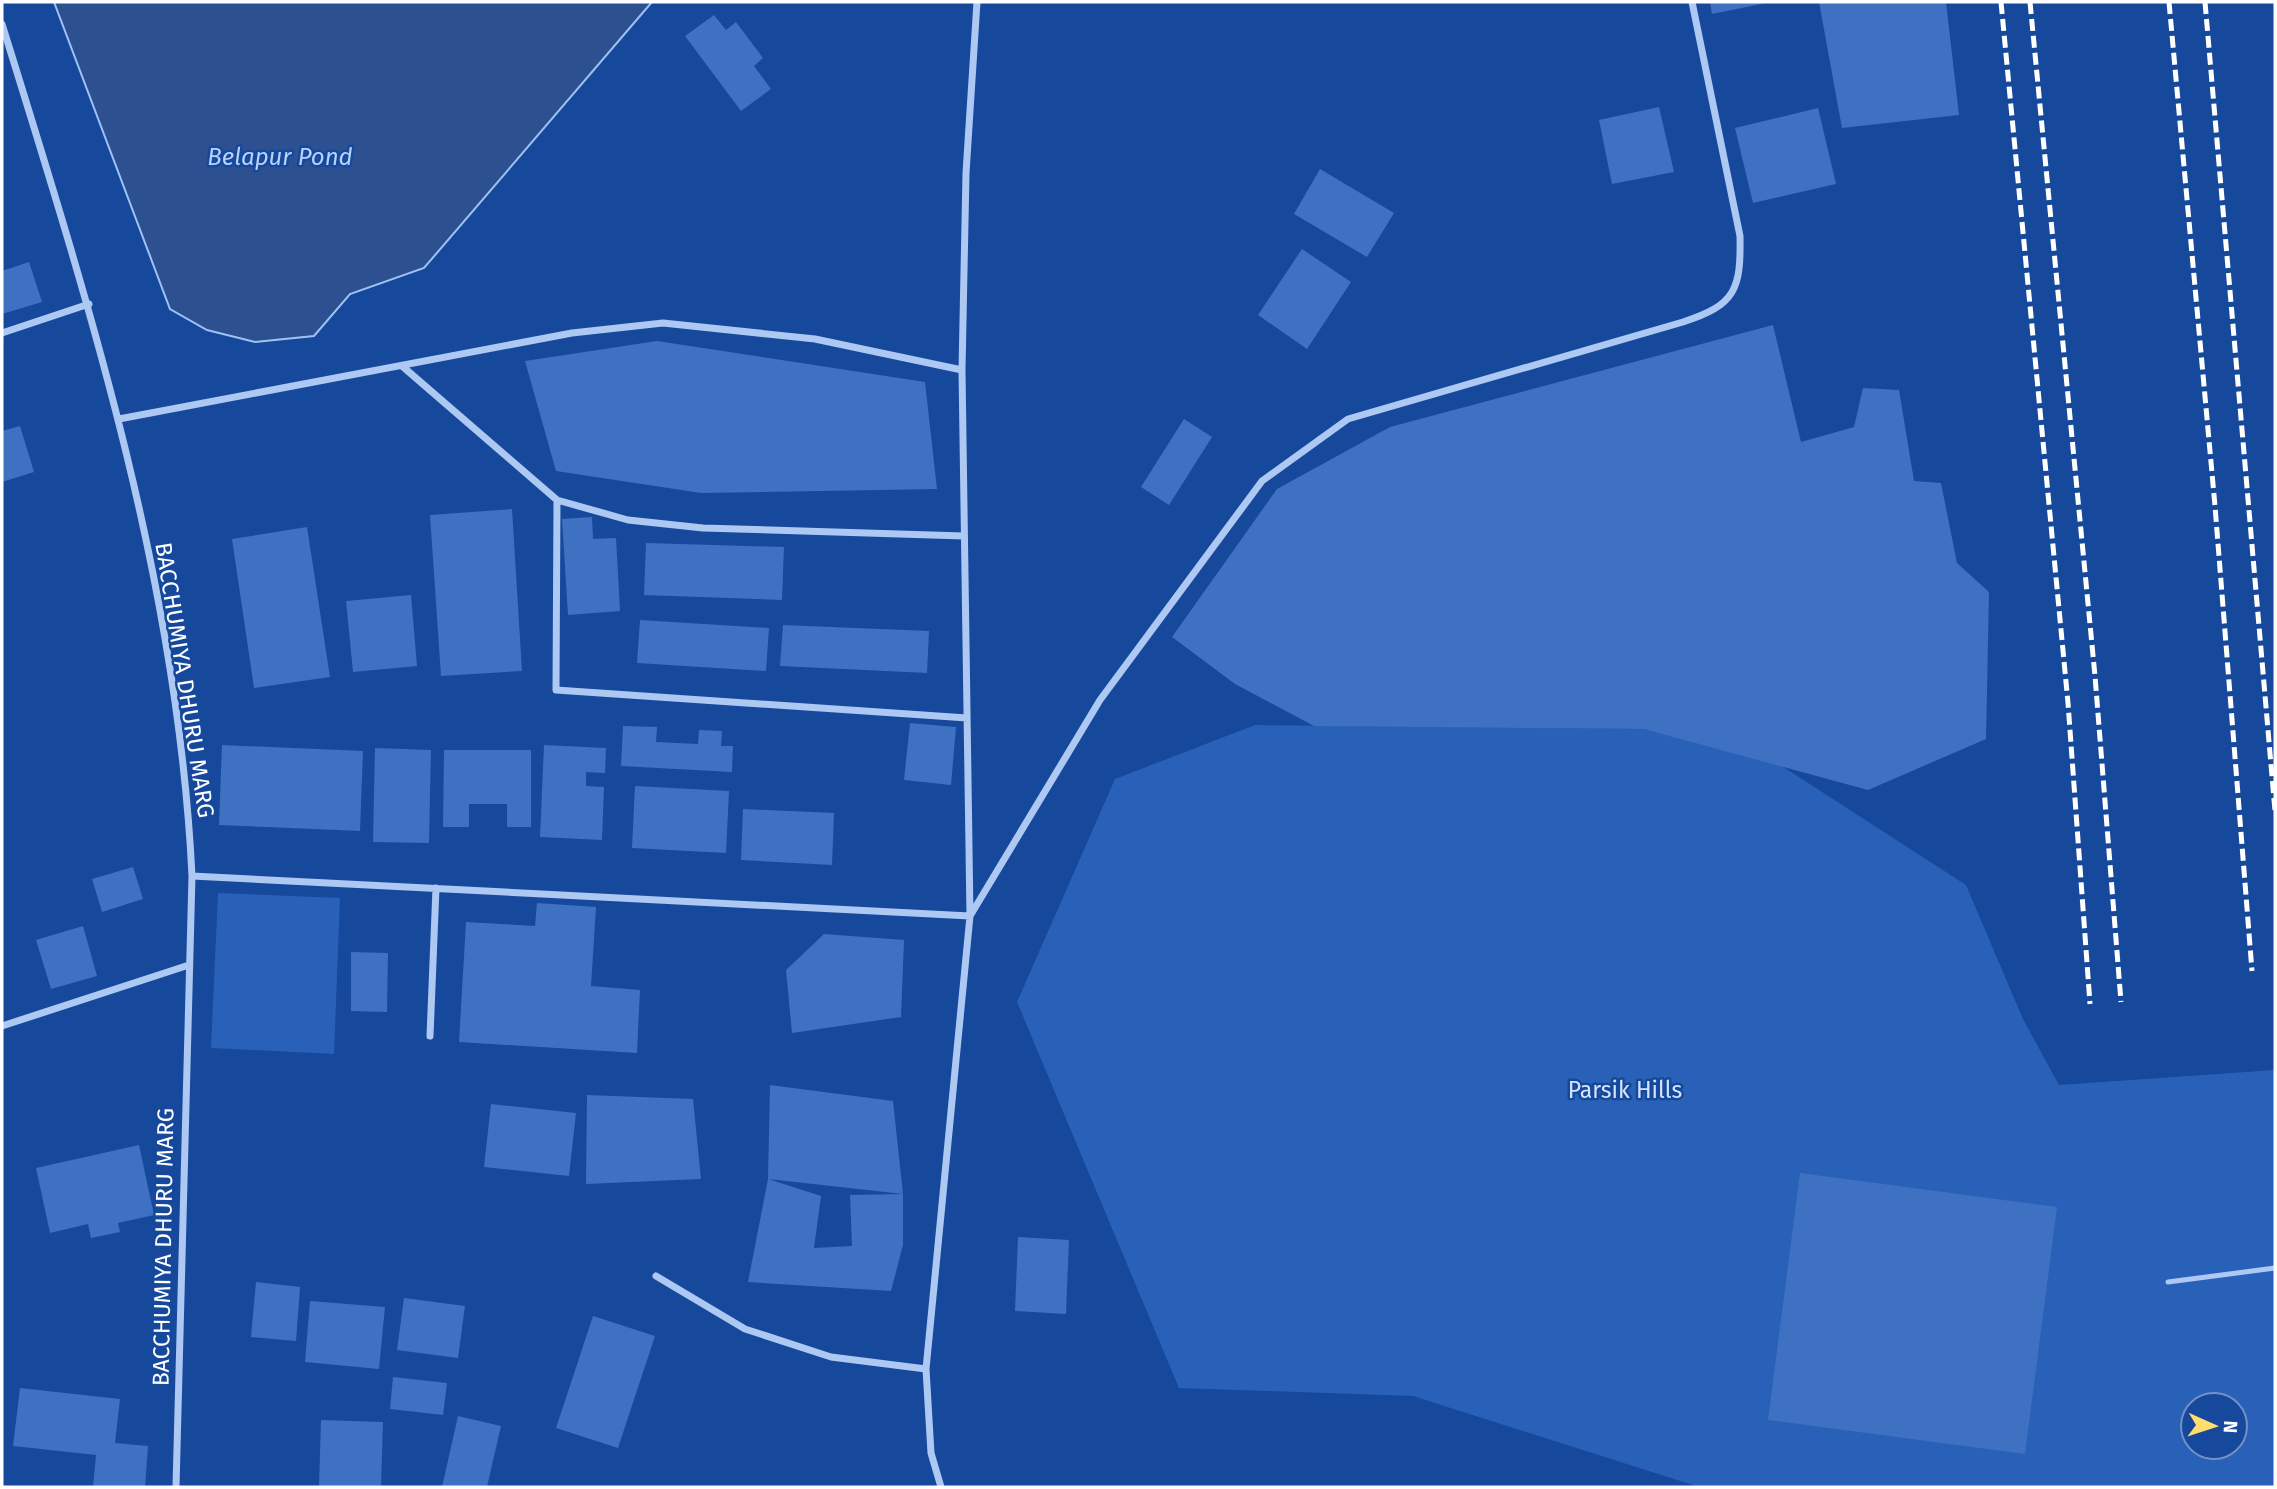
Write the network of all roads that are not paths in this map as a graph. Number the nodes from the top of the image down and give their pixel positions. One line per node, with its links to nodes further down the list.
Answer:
1 (977, 2): 7 (street)
2 (1692, 2): 14 (street)
3 (2, 24): 4 (street, BACCHUMIYA DHURU MARG)
4 (89, 304): 5 (street); 8 (street, BACCHUMIYA DHURU MARG)
5 (2, 333)
6 (402, 366): 7 (street); 8 (street); 9 (street)
7 (962, 370): 10 (street)
8 (119, 419): 12 (street, BACCHUMIYA DHURU MARG)
9 (556, 500): 10 (street); 11 (street)
10 (964, 536): 11 (street)
11 (967, 718): 14 (street)
12 (192, 876): 13 (street); 15 (street, BACCHUMIYA DHURU MARG)
13 (436, 888): 14 (street); 17 (street)
14 (970, 916): 21 (street)
15 (189, 965): 16 (street); 22 (street, BACCHUMIYA DHURU MARG)
16 (2, 1026)
17 (430, 1035)
18 (2275, 1268): 20 (lane)
19 (656, 1276): 21 (street)
20 (2168, 1282)
21 (926, 1368): 23 (street)
22 (176, 1487)
23 (941, 1487)

